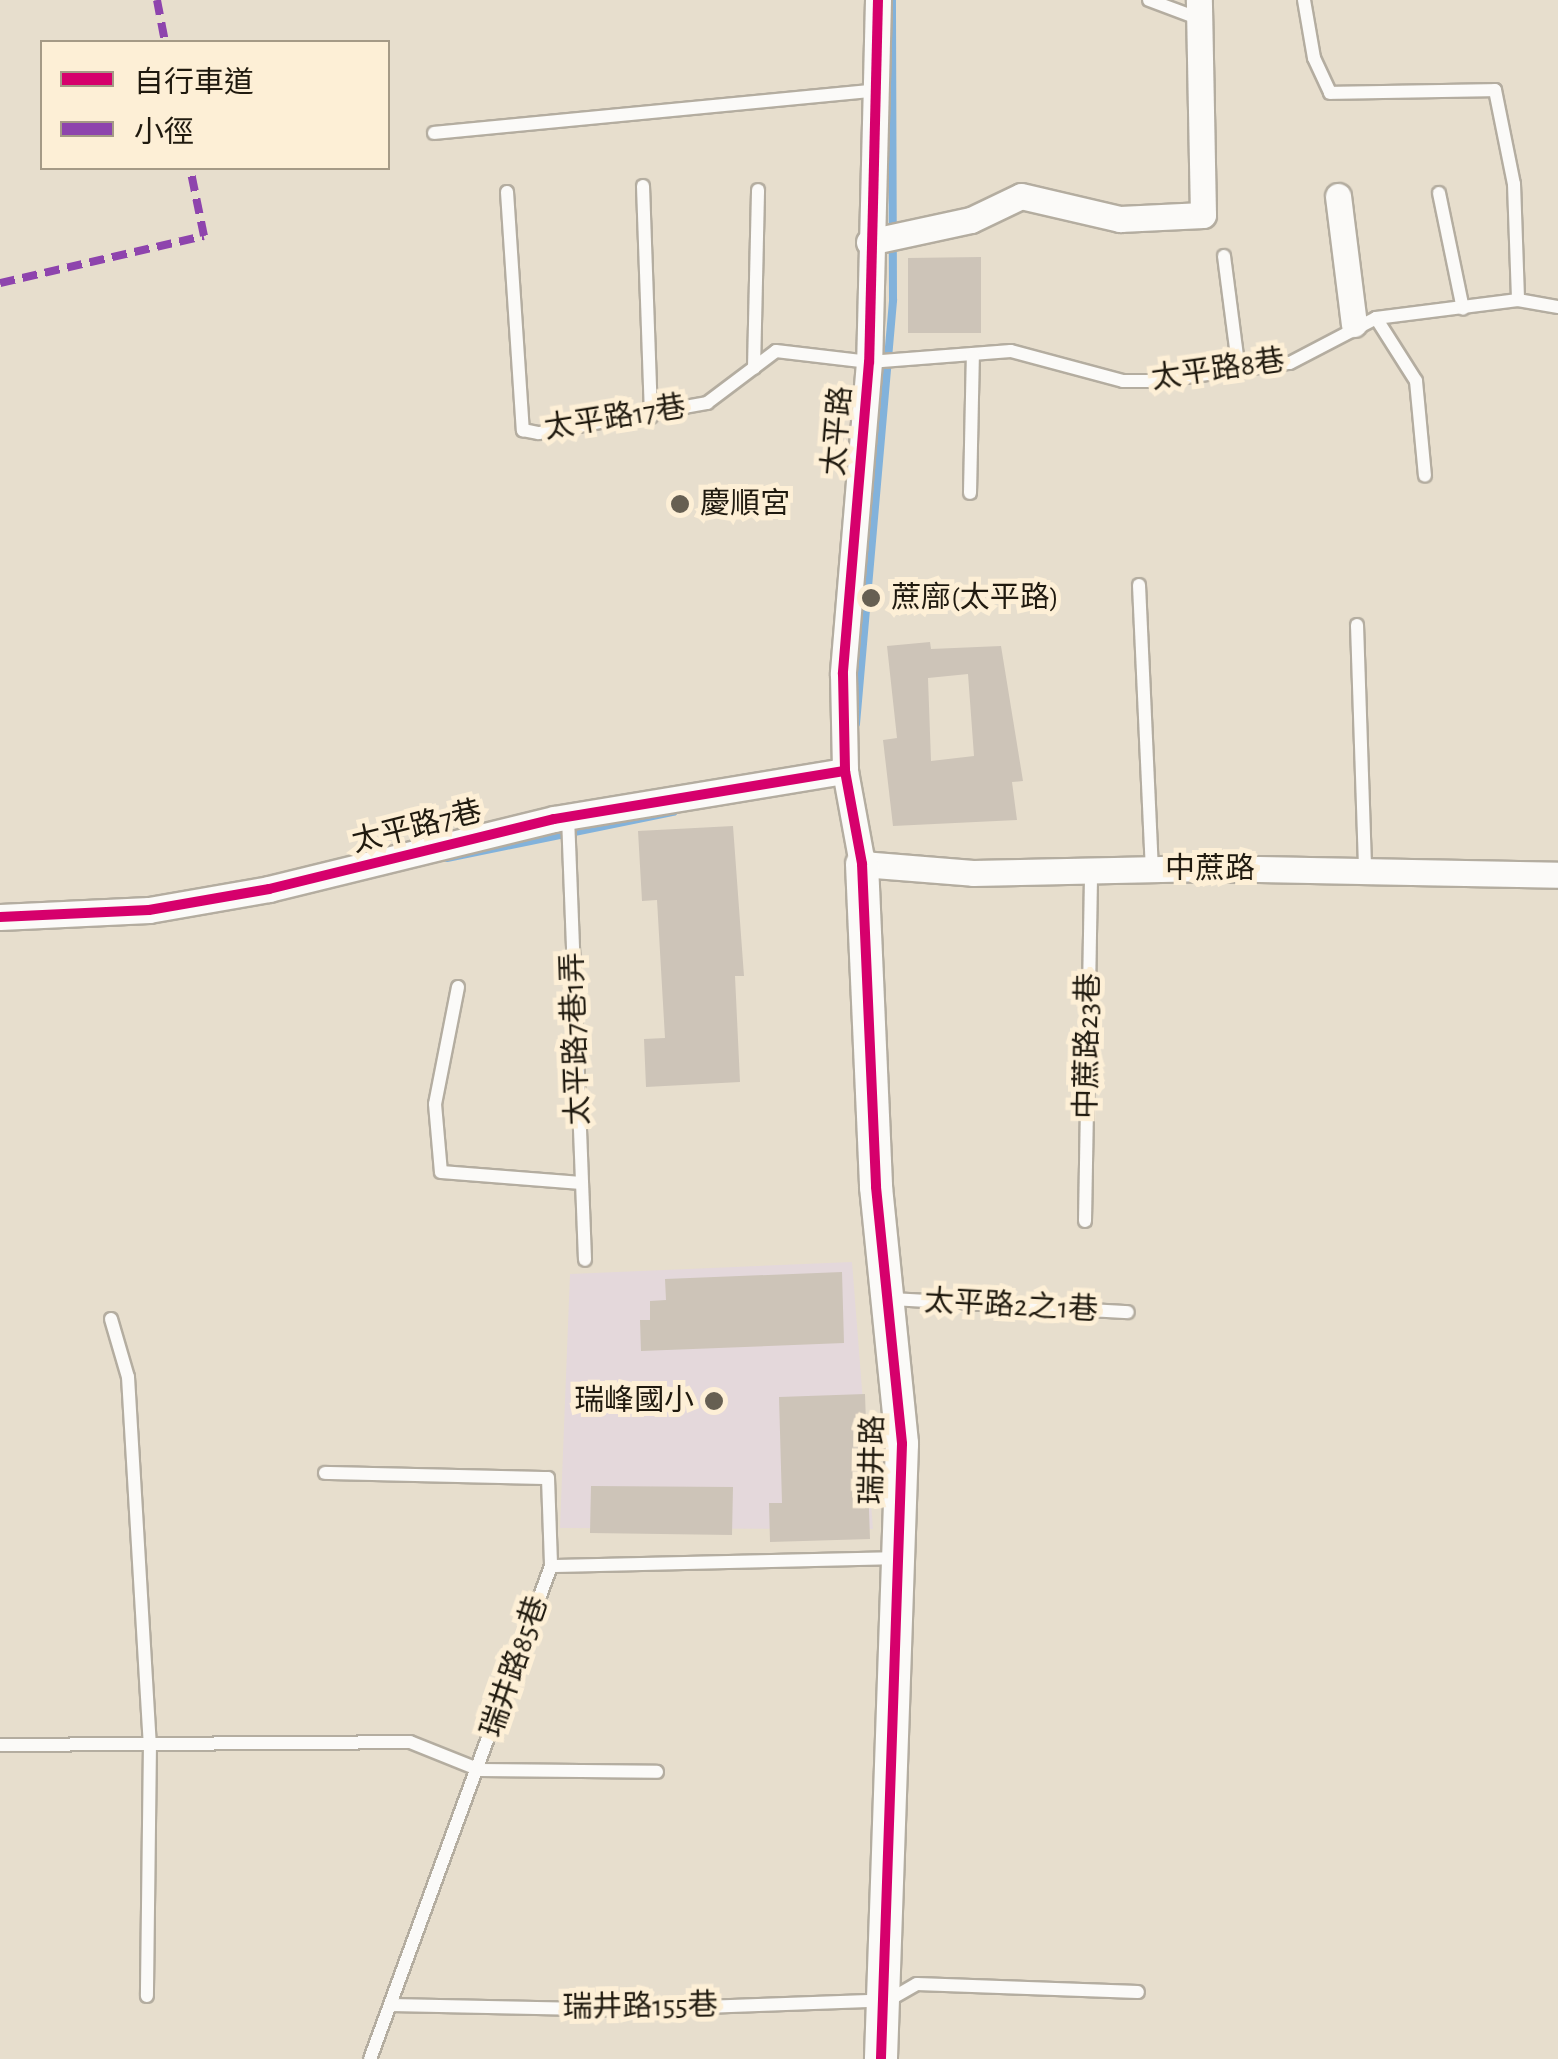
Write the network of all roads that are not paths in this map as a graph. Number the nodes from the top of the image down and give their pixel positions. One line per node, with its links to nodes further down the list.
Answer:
1 (878, 0): 5 (street, 太平路)
2 (1150, 0): 4 (lane)
3 (1304, 0): 14 (lane)
4 (1200, 10): 12 (street)
5 (874, 91): 6 (lane); 12 (street, 太平路)
6 (434, 133)
7 (643, 186): 22 (lane)
8 (758, 190): 20 (lane)
9 (507, 192): 22 (lane, 太平路17巷)
10 (1439, 193): 16 (lane)
11 (1338, 196): 17 (street)
12 (869, 242): 19 (street, 太平路)
13 (1224, 256): 21 (lane)
14 (1518, 300): 15 (lane, 太平路8巷); 16 (lane, 太平路8巷)
15 (1558, 307)
16 (1463, 308): 17 (lane, 太平路8巷)
17 (1365, 321): 21 (lane, 太平路8巷); 23 (lane)
18 (973, 354): 19 (lane, 太平路8巷); 21 (lane, 太平路8巷); 24 (lane)
19 (869, 362): 20 (lane, 太平路17巷); 27 (street, 太平路)
20 (754, 368): 22 (lane, 太平路17巷)
21 (1239, 372)
22 (651, 417)
23 (1425, 476)
24 (970, 493)
25 (1139, 585): 30 (lane)
26 (1358, 625): 32 (lane)
27 (845, 770): 28 (street, 太平路7巷); 29 (street, 太平路)
28 (568, 818): 34 (street, 太平路7巷); 36 (lane, 太平路7巷1弄)
29 (862, 864): 31 (street, 中蔗路); 39 (street, 瑞井路)
30 (1152, 869): 31 (street, 中蔗路); 32 (street, 中蔗路)
31 (1090, 870): 37 (lane, 中蔗路23巷)
32 (1364, 871): 33 (street, 中蔗路)
33 (1558, 875)
34 (0, 917)
35 (458, 987): 36 (lane)
36 (582, 1183): 38 (lane, 太平路7巷1弄)
37 (1085, 1221)
38 (585, 1260)
39 (893, 1299): 40 (lane, 太平路2之1巷); 43 (street, 瑞井路)
40 (1128, 1312)
41 (111, 1318): 45 (lane)
42 (325, 1473): 44 (lane, 瑞井路85巷)
43 (895, 1558): 44 (lane); 51 (street, 瑞井路)
44 (551, 1566): 47 (lane, 瑞井路85巷)
45 (150, 1744): 46 (lane); 47 (lane); 50 (lane)
46 (0, 1745)
47 (480, 1770): 48 (lane); 52 (lane, 瑞井路85巷)
48 (657, 1772)
49 (1138, 1992): 51 (lane, 瑞井路155巷)
50 (147, 1996)
51 (888, 2000): 52 (lane, 瑞井路155巷); 54 (street, 瑞井路)
52 (391, 2005): 53 (lane, 瑞井路85巷)
53 (370, 2059)
54 (881, 2059)

